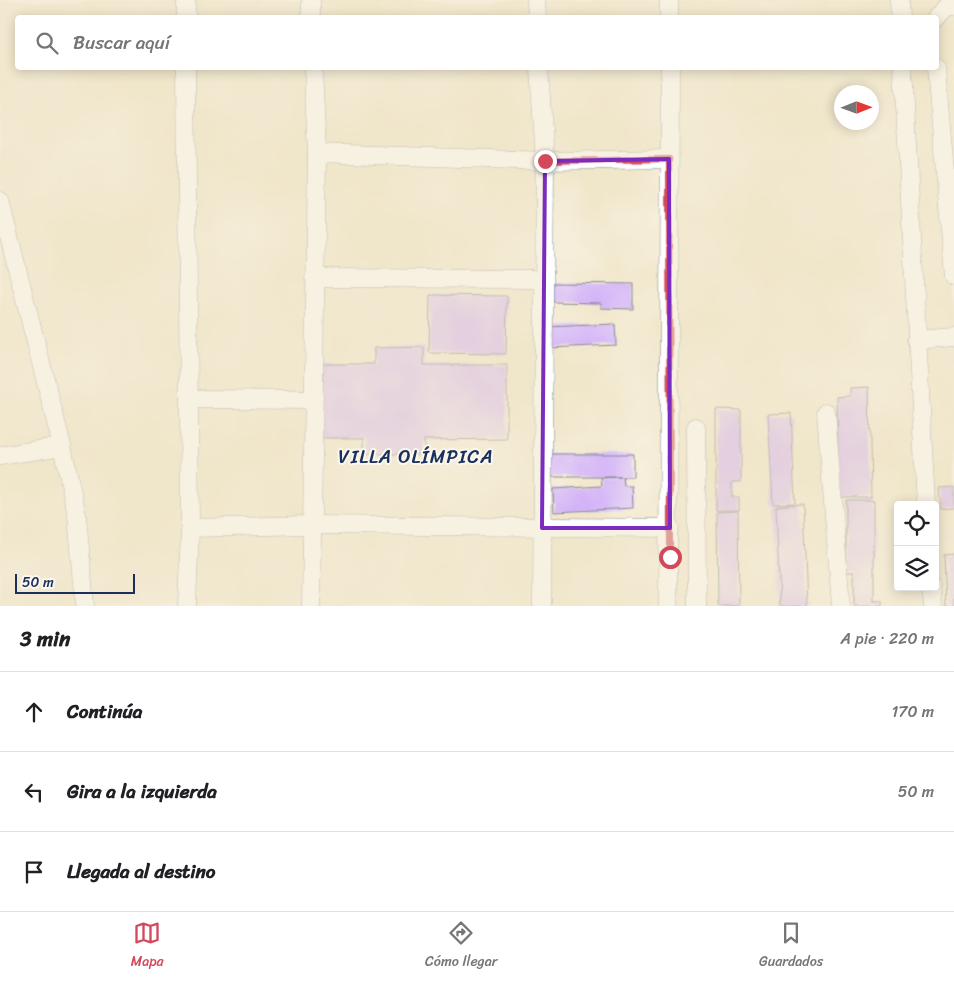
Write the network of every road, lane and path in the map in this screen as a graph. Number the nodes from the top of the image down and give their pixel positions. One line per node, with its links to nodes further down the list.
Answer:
1 (186, 0): 7 (street)
2 (311, 0): 8 (street)
3 (536, 0): 9 (street)
4 (669, 0): 10 (street)
5 (899, 0): 11 (street)
6 (954, 6): 12 (street)
7 (186, 15)
8 (311, 15)
9 (537, 15)
10 (669, 15)
11 (900, 15)
12 (939, 15)
13 (186, 70): 28 (street)
14 (313, 70): 19 (street)
15 (539, 70): 21 (street)
16 (670, 70): 20 (street)
17 (902, 70): 27 (street)
18 (936, 70): 23 (street)
19 (316, 153): 21 (street); 24 (street)
20 (669, 159): 21 (street); 38 (street)
21 (545, 161): 25 (street)
22 (0, 201): 32 (street)
23 (954, 276)
24 (314, 278): 25 (street); 29 (street)
25 (544, 281): 37 (street)
26 (954, 337): 27 (street)
27 (916, 340): 34 (street)
28 (190, 399): 29 (street); 36 (street)
29 (312, 400): 35 (street)
30 (826, 412): 46 (street)
31 (696, 427): 45 (street)
32 (62, 446): 33 (street); 40 (street)
33 (0, 456)
34 (926, 501)
35 (310, 525): 36 (street); 37 (street); 42 (street)
36 (190, 528): 41 (street)
37 (542, 528): 38 (street); 43 (street)
38 (670, 528): 44 (street)
39 (932, 591): 47 (street)
40 (85, 606)
41 (187, 606)
42 (311, 606)
43 (542, 606)
44 (668, 606)
45 (697, 606)
46 (840, 606)
47 (933, 606)

